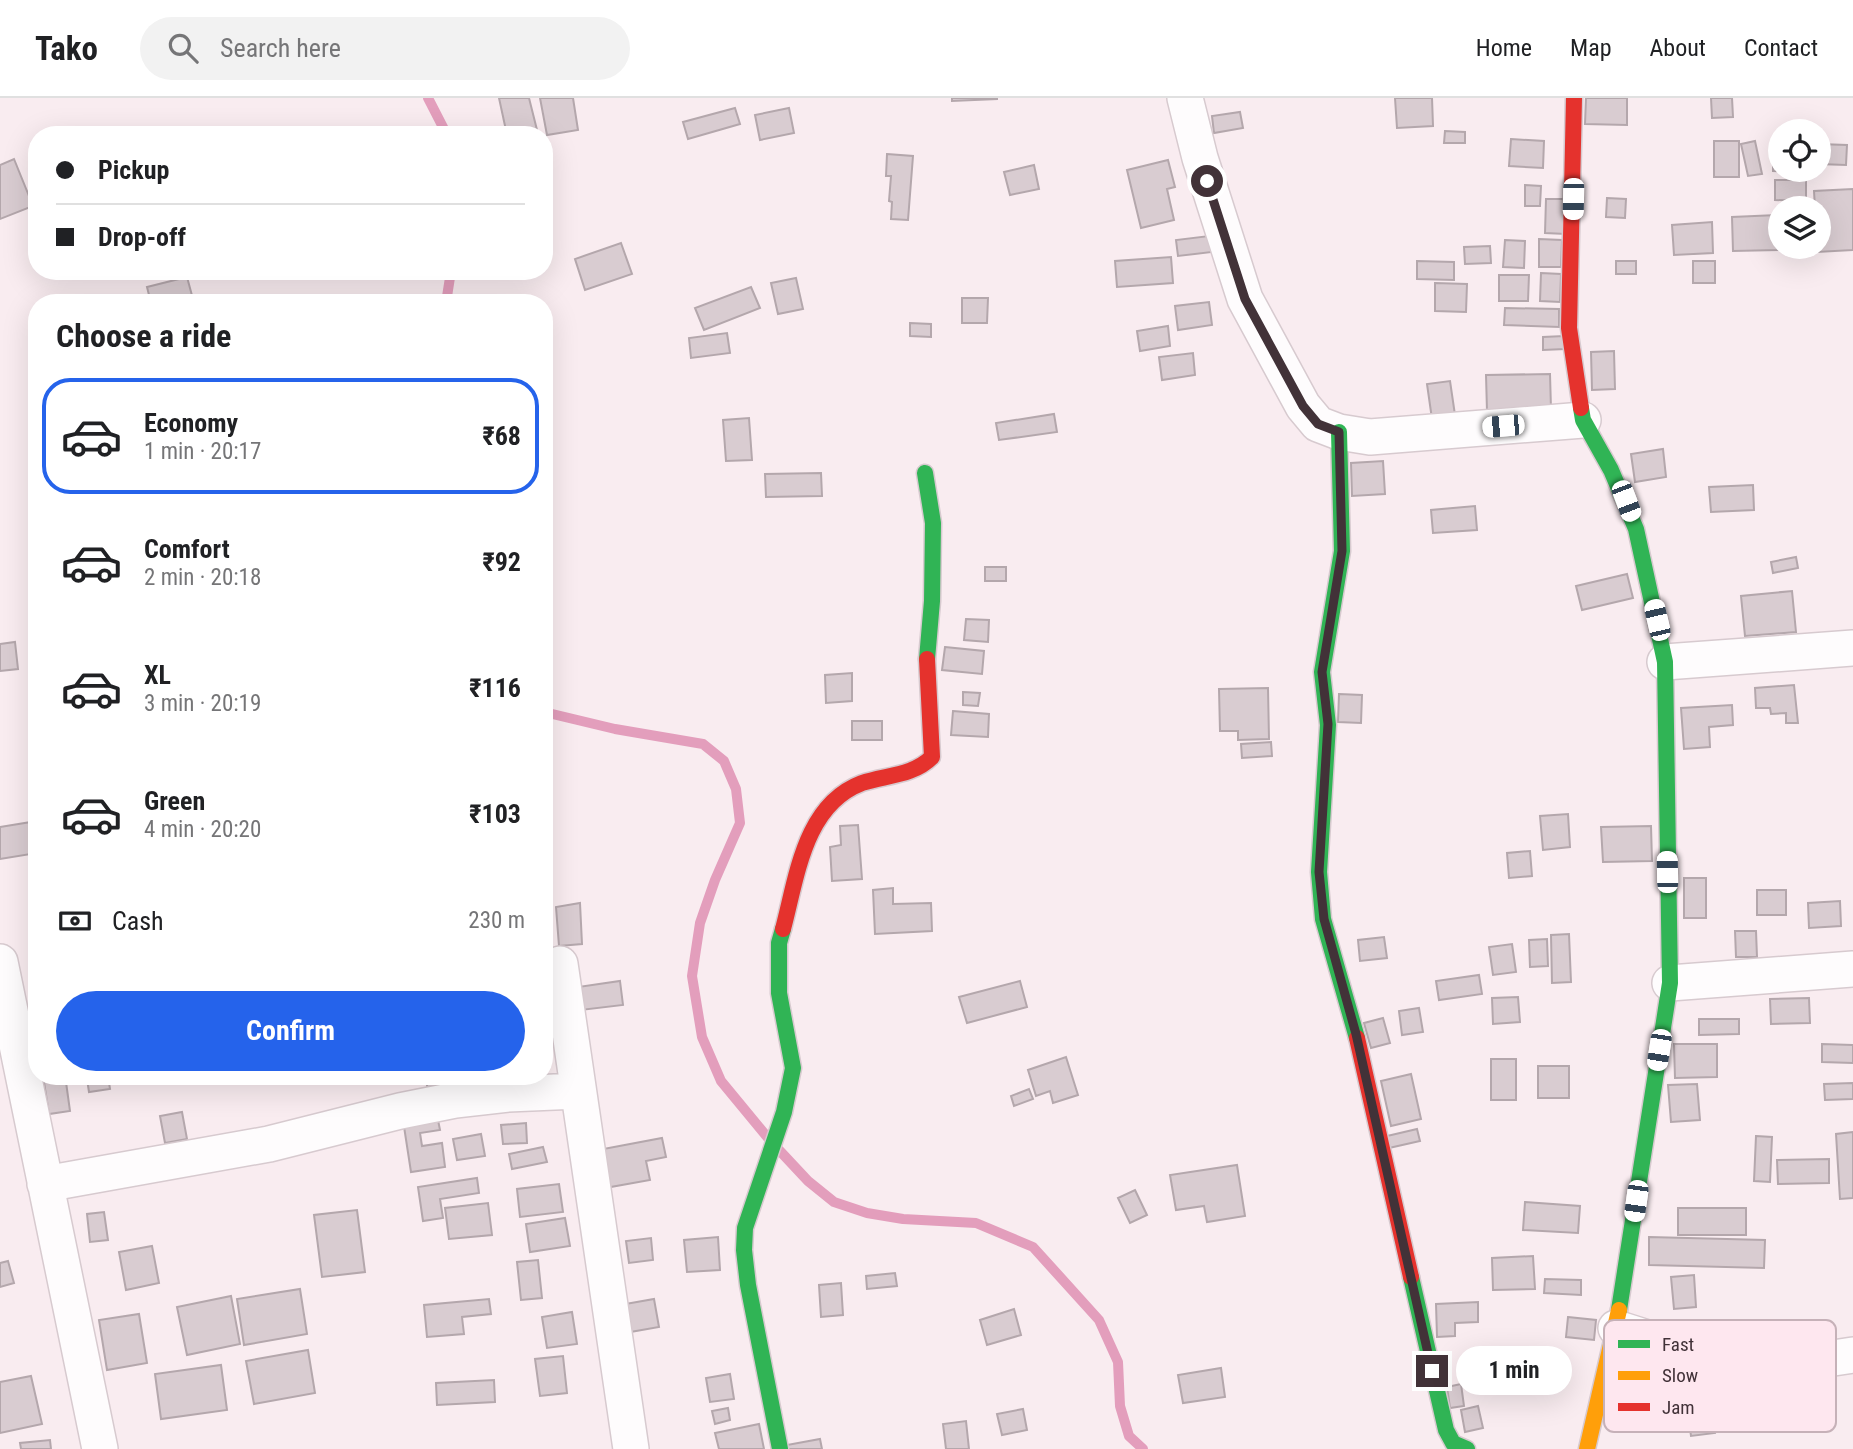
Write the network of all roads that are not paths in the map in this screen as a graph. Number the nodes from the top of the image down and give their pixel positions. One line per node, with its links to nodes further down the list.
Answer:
1 (1185, 98): 4 (street)
2 (1574, 98): 3 (street)
3 (1583, 420): 4 (street); 7 (street)
4 (1339, 432): 19 (street)
5 (925, 473): 18 (street)
6 (1853, 648): 7 (street)
7 (1665, 662): 11 (street)
8 (0, 962): 13 (street)
9 (560, 964): 12 (street)
10 (1853, 969): 11 (street)
11 (1670, 983): 14 (street)
12 (578, 1091): 13 (street); 17 (street)
13 (45, 1184): 16 (street)
14 (1617, 1320)
15 (1604, 1378): 20 (street)
16 (100, 1449)
17 (631, 1449)
18 (780, 1449)
19 (1467, 1449)
20 (1587, 1449)

